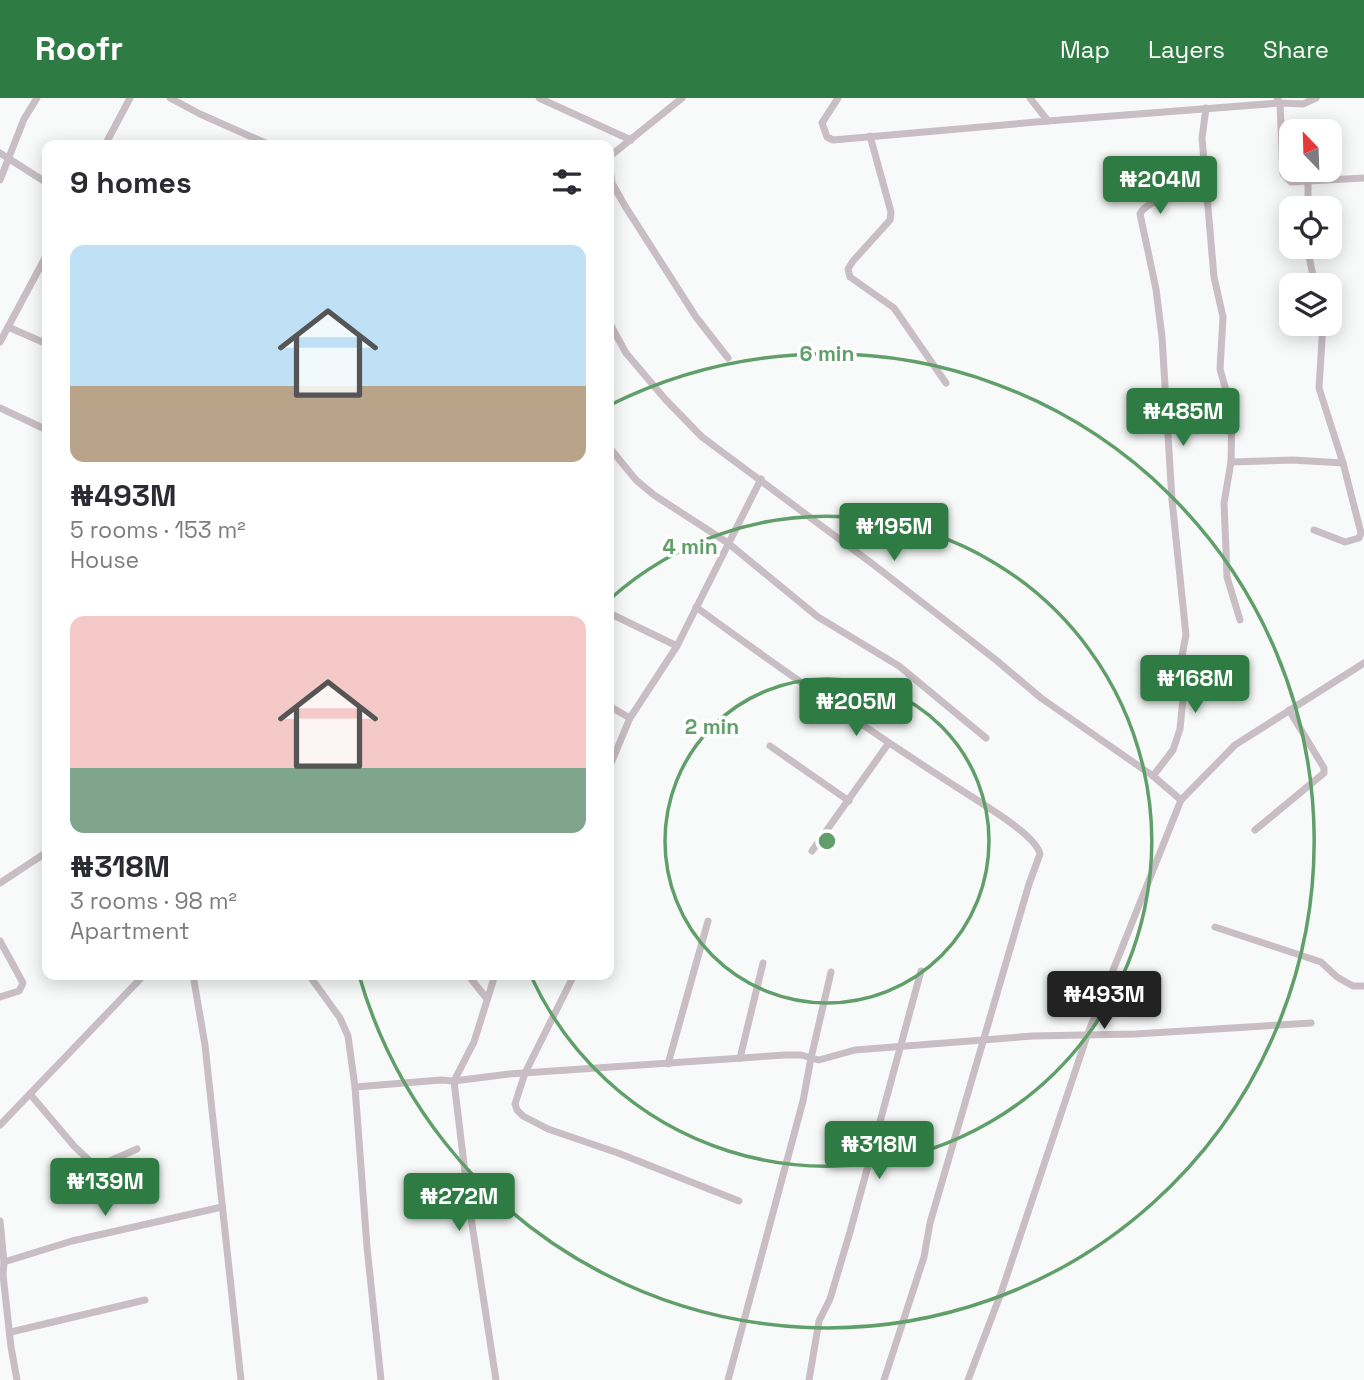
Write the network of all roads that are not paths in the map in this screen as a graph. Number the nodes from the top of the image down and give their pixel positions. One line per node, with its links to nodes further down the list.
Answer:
1 (37, 98): 19 (street)
2 (130, 98): 15 (street)
3 (170, 98): 16 (street)
4 (539, 98): 14 (street)
5 (682, 98): 14 (street)
6 (838, 98): 13 (street)
7 (1030, 98): 12 (street)
8 (1316, 98): 9 (street)
9 (1279, 100): 10 (street); 11 (street)
10 (1206, 108): 12 (street); 24 (street)
11 (1280, 119)
12 (1048, 121): 13 (street)
13 (870, 136): 33 (street)
14 (631, 139): 18 (street)
15 (108, 140)
16 (259, 140)
17 (0, 153): 19 (street)
18 (614, 154)
19 (9, 159): 22 (street); 23 (street)
20 (1364, 178): 21 (street)
21 (1342, 179)
22 (0, 180)
23 (42, 180)
24 (1205, 186): 37 (street); 54 (street)
25 (614, 187): 32 (street)
26 (42, 263): 27 (street)
27 (8, 327): 30 (street); 31 (street)
28 (614, 331): 39 (street)
29 (1322, 336): 38 (street)
30 (0, 342)
31 (42, 342)
32 (728, 358)
33 (946, 383)
34 (0, 408): 35 (street)
35 (42, 428)
36 (614, 453): 41 (street)
37 (1231, 462): 38 (street); 44 (street)
38 (1343, 463): 40 (street)
39 (761, 479): 41 (street); 54 (street)
40 (1314, 530)
41 (728, 543): 42 (street); 50 (street)
42 (696, 607): 45 (street); 51 (street)
43 (614, 615): 45 (street)
44 (1240, 620)
45 (677, 646): 49 (street)
46 (1364, 663): 48 (street)
47 (614, 709): 49 (street)
48 (1289, 710): 55 (street); 57 (street)
49 (630, 718): 53 (street)
50 (986, 738)
51 (888, 744): 56 (street); 78 (street)
52 (770, 746): 56 (street)
53 (614, 756)
54 (1153, 776): 55 (street)
55 (1181, 800): 77 (street)
56 (849, 801): 58 (street)
57 (1255, 830)
58 (812, 851)
59 (42, 855): 60 (street)
60 (0, 883)
61 (708, 921): 82 (street)
62 (1215, 927): 73 (street)
63 (0, 941): 74 (street)
64 (763, 963): 80 (street)
65 (920, 971): 79 (street)
66 (831, 972): 81 (street)
67 (140, 980): 86 (street)
68 (194, 980): 90 (street)
69 (313, 980): 85 (street)
70 (472, 980): 75 (street)
71 (493, 980): 75 (street)
72 (572, 980): 83 (street)
73 (1364, 986)
74 (0, 997)
75 (487, 999): 84 (street)
76 (1311, 1023): 77 (street)
77 (1088, 1033): 78 (street); 102 (street)
78 (985, 1040): 79 (street); 101 (street)
79 (900, 1046): 81 (street); 100 (street)
80 (740, 1058): 81 (street); 82 (street)
81 (811, 1058): 99 (street)
82 (668, 1064): 83 (street)
83 (525, 1073): 84 (street); 89 (street)
84 (454, 1081): 85 (street); 98 (street)
85 (355, 1087): 97 (street)
86 (30, 1094): 87 (street); 88 (street)
87 (0, 1125)
88 (137, 1149)
89 (739, 1201)
90 (222, 1207): 92 (street); 96 (street)
91 (0, 1221): 92 (street)
92 (4, 1262): 94 (street)
93 (145, 1300): 94 (street)
94 (11, 1332): 95 (street)
95 (17, 1380)
96 (241, 1380)
97 (381, 1380)
98 (496, 1380)
99 (729, 1380)
100 (809, 1380)
101 (884, 1380)
102 (968, 1380)

